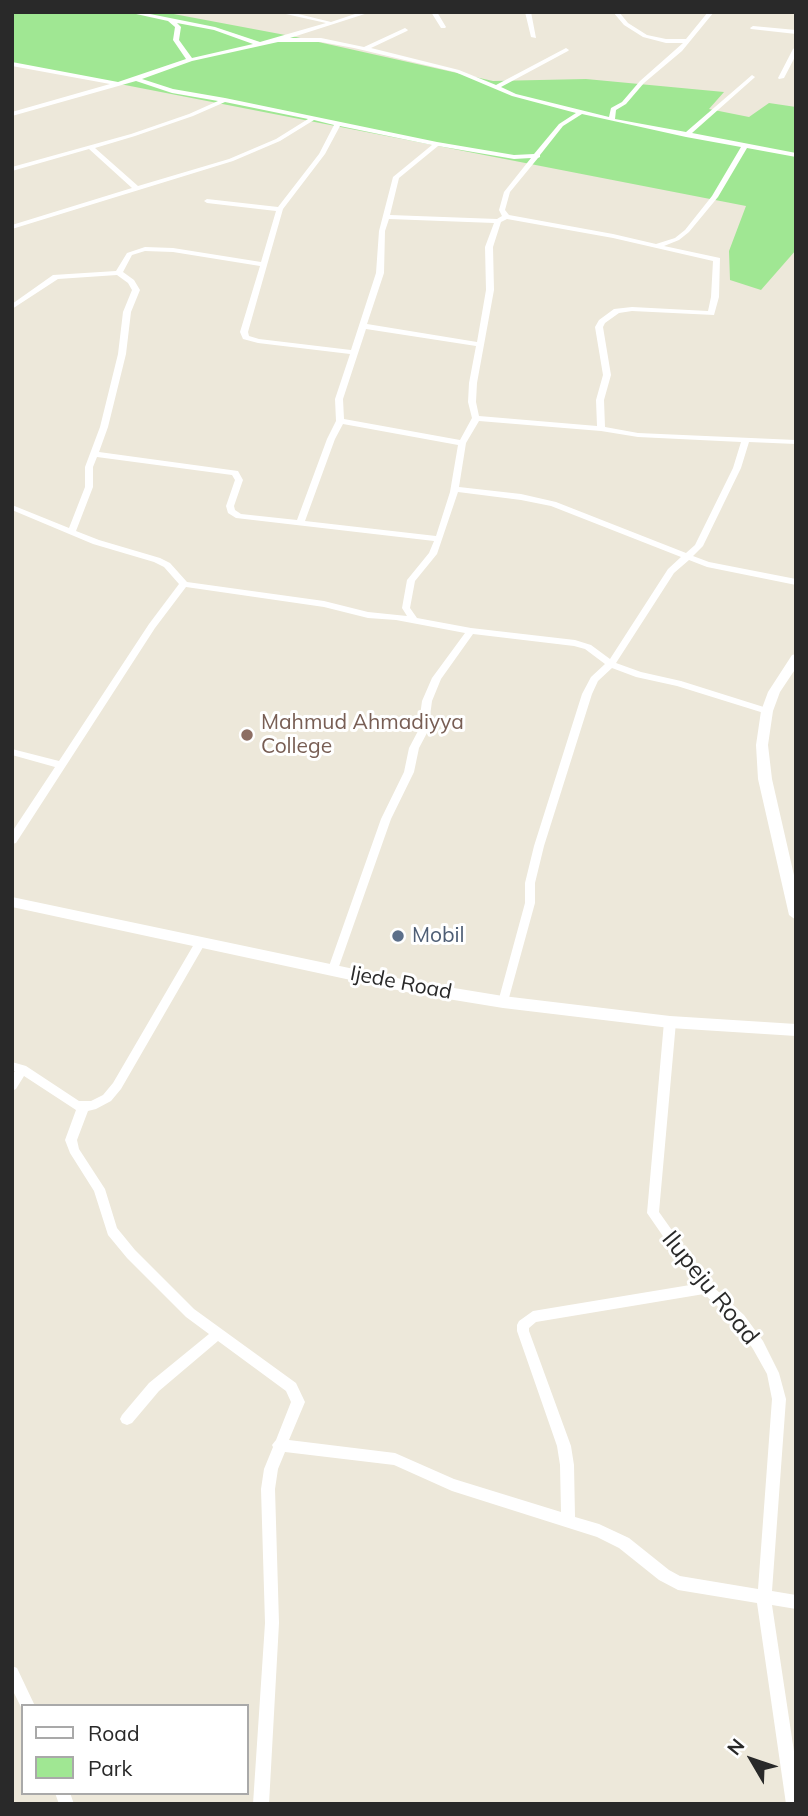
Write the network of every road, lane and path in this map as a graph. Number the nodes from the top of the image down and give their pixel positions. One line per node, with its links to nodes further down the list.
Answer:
1 (280, 12): 9 (street)
2 (368, 12): 9 (street)
3 (435, 12): 10 (street)
4 (528, 12): 14 (street)
5 (616, 12): 16 (street)
6 (711, 12): 16 (street)
7 (135, 13): 8 (street)
8 (170, 20): 17 (street); 22 (street)
9 (332, 23): 15 (street)
10 (443, 27)
11 (753, 28): 13 (street)
12 (405, 30): 18 (street)
13 (796, 32)
14 (534, 37)
15 (278, 40): 17 (street); 18 (street)
16 (687, 41): 31 (street)
17 (258, 44): 22 (street)
18 (364, 49): 23 (street)
19 (796, 49): 26 (street)
20 (566, 50): 29 (street)
21 (421, 51): 23 (street)
22 (190, 60): 27 (street)
23 (408, 60): 29 (street)
24 (12, 64): 28 (street)
25 (752, 77): 39 (street)
26 (781, 78)
27 (136, 79): 28 (street); 30 (street)
28 (118, 83): 34 (street)
29 (495, 88): 33 (street)
30 (225, 100): 36 (street); 42 (street)
31 (624, 103): 32 (street); 37 (street)
32 (613, 108): 35 (street); 37 (street)
33 (581, 112): 35 (street); 44 (street)
34 (12, 114)
35 (593, 115): 37 (street)
36 (312, 118): 38 (street); 46 (street)
37 (615, 120): 39 (street)
38 (338, 124): 40 (street); 48 (street)
39 (686, 135): 41 (street)
40 (437, 144): 44 (street); 49 (street)
41 (745, 146): 43 (street); 52 (street)
42 (91, 148): 45 (street); 46 (street)
43 (796, 155)
44 (538, 156): 50 (street)
45 (12, 169)
46 (135, 187): 51 (street)
47 (206, 201): 48 (street)
48 (279, 209): 53 (street)
49 (386, 218): 50 (street); 56 (street)
50 (502, 219): 52 (street); 57 (street)
51 (12, 228)
52 (656, 245): 61 (street)
53 (264, 265): 54 (street); 58 (street)
54 (118, 273): 55 (street); 65 (street)
55 (12, 307)
56 (363, 326): 57 (street); 58 (street)
57 (481, 345): 59 (street)
58 (352, 352): 60 (street)
59 (476, 418): 61 (street); 64 (street)
60 (340, 421): 64 (street); 68 (street)
61 (601, 429): 62 (street)
62 (746, 439): 63 (street); 71 (street)
63 (796, 442)
64 (462, 443): 66 (street)
65 (93, 454): 68 (street); 69 (street)
66 (454, 489): 70 (street); 71 (street)
67 (12, 507): 69 (street)
68 (300, 523): 70 (street)
69 (72, 531): 73 (street)
70 (439, 539): 74 (street)
71 (689, 556): 72 (street); 79 (street)
72 (796, 582)
73 (184, 584): 75 (street); 82 (street)
74 (406, 608): 75 (street); 76 (street)
75 (396, 617): 76 (street)
76 (414, 619): 77 (street)
77 (471, 631): 79 (street); 87 (street)
78 (796, 658): 80 (main road)
79 (611, 664): 80 (street); 88 (street)
80 (767, 711): 85 (main road)
81 (12, 752): 82 (street)
82 (62, 765): 83 (street)
83 (12, 840)
84 (12, 902): 86 (main road, Ijede Road)
85 (796, 915)
86 (201, 942): 87 (main road, Ijede Road); 93 (street)
87 (333, 969): 88 (main road, Ijede Road)
88 (503, 1002): 89 (main road, Ijede Road)
89 (670, 1022): 90 (main road, Ijede Road); 94 (street, Ilupeju Road)
90 (796, 1030)
91 (17, 1068): 92 (street); 93 (street)
92 (12, 1086)
93 (83, 1108): 95 (street)
94 (706, 1288): 98 (street); 99 (street, Ilupeju Road)
95 (219, 1333): 96 (street); 97 (street)
96 (127, 1419)
97 (279, 1445): 98 (street); 103 (street)
98 (568, 1520): 99 (street)
99 (764, 1599): 100 (street); 104 (street, Ilupeju Road)
100 (796, 1602)
101 (12, 1673): 102 (street)
102 (27, 1704)
103 (261, 1804)
104 (794, 1804)

